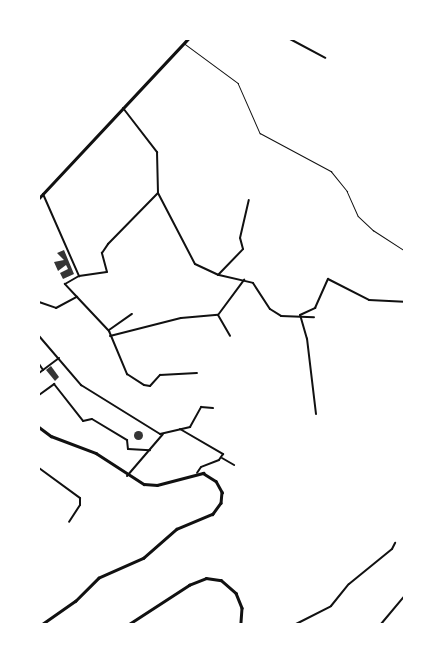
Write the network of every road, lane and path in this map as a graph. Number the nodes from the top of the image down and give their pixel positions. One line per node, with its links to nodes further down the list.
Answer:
1 (188, 39): 3 (main road)
2 (290, 39): 4 (street)
3 (184, 43): 5 (main road); 10 (lane)
4 (325, 58)
5 (123, 108): 6 (street); 7 (main road)
6 (158, 193): 11 (street); 12 (street)
7 (43, 194): 8 (main road); 12 (street)
8 (39, 198)
9 (249, 200): 11 (street)
10 (404, 250)
11 (218, 275): 13 (street)
12 (79, 276): 14 (street)
13 (244, 280): 18 (street); 19 (street)
14 (78, 297): 15 (street); 21 (street)
15 (39, 302)
16 (404, 302): 19 (street)
17 (132, 314): 21 (street)
18 (218, 315): 23 (street); 24 (street)
19 (300, 315): 20 (street); 32 (street)
20 (314, 317)
21 (109, 330): 23 (street)
22 (39, 336): 25 (street)
23 (110, 336): 29 (street)
24 (230, 336)
25 (59, 358): 27 (street); 35 (street)
26 (39, 364): 27 (street)
27 (43, 370): 28 (street)
28 (39, 373)
29 (197, 373)
30 (39, 395): 36 (street)
31 (212, 408): 34 (street)
32 (316, 414)
33 (39, 427): 41 (main road)
34 (180, 429): 35 (street); 37 (street)
35 (162, 434): 36 (street)
36 (150, 450): 41 (street)
37 (222, 458): 38 (street); 40 (street)
38 (234, 465)
39 (39, 468): 42 (street)
40 (197, 474): 41 (main road); 45 (main road)
41 (128, 476)
42 (69, 522)
43 (394, 543): 48 (street)
44 (404, 597): 49 (street)
45 (43, 624)
46 (129, 624): 47 (main road)
47 (241, 624)
48 (296, 624)
49 (381, 624)

